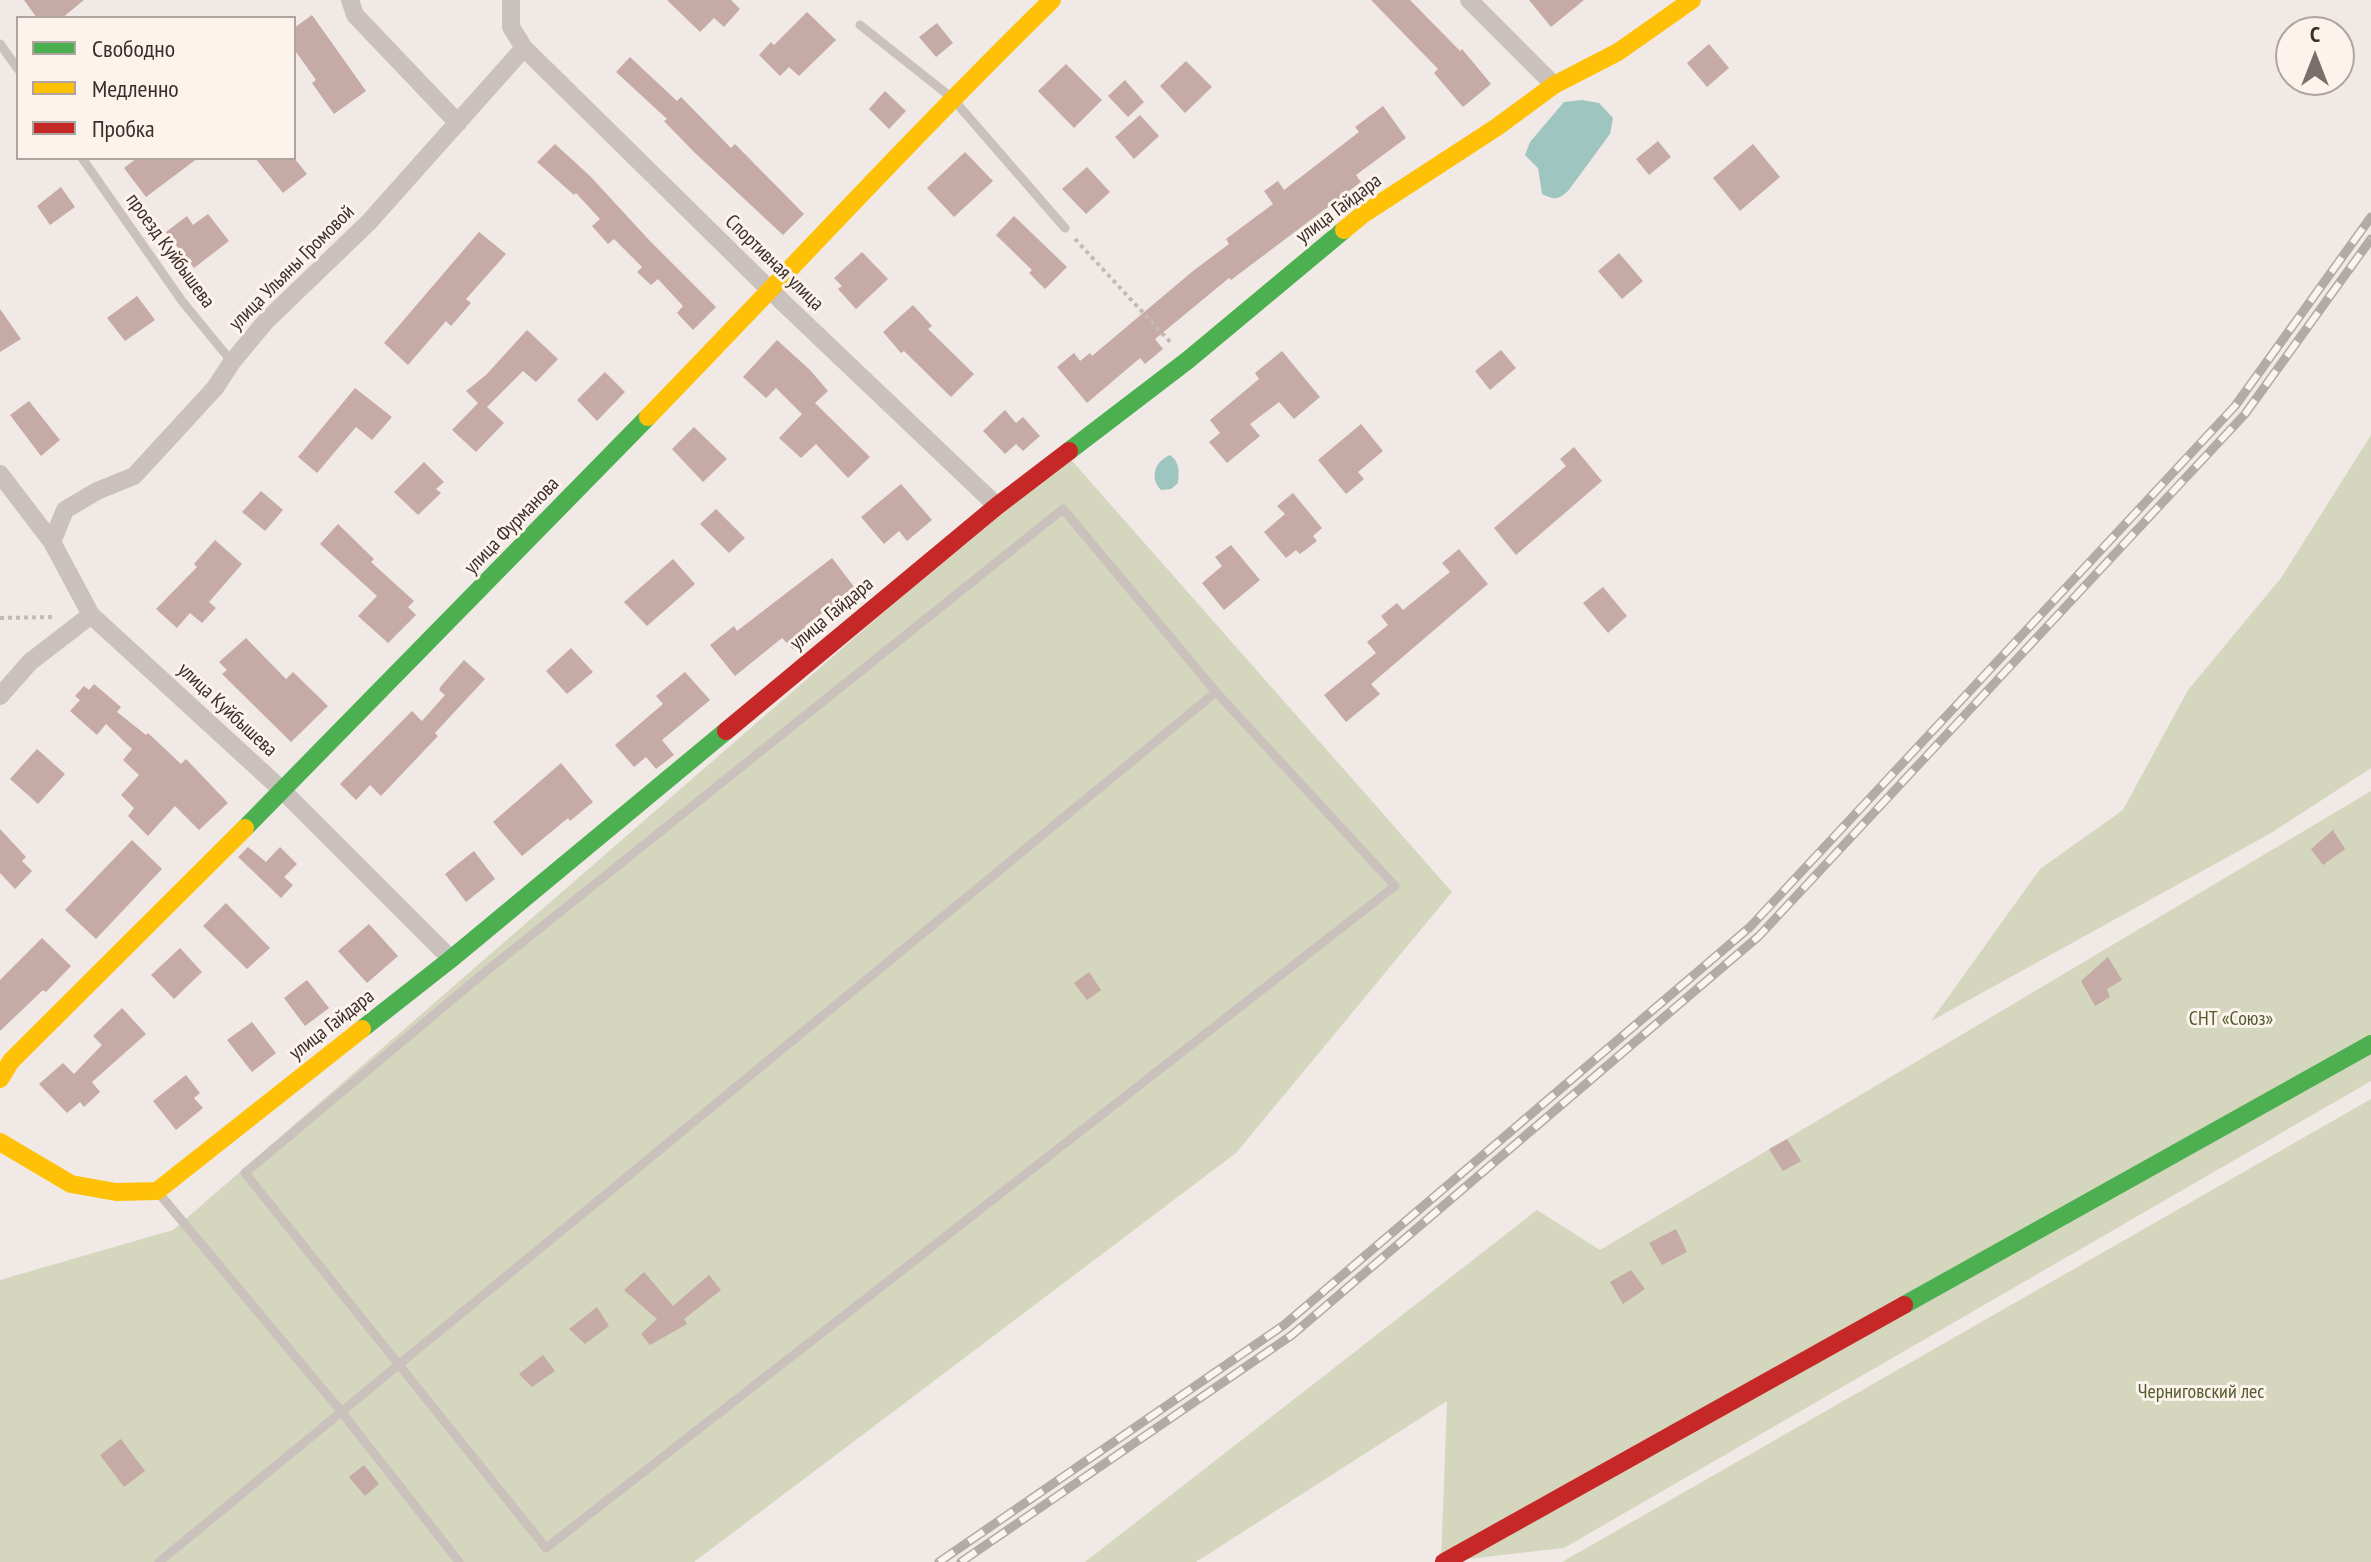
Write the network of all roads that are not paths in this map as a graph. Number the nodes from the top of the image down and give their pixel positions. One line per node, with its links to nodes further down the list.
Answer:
1 (350, 0): 12 (street)
2 (511, 0): 8 (street)
3 (1052, 0): 11 (street, улица Фурманова)
4 (1469, 0): 10 (street)
5 (1692, 0): 10 (street, улица Гайдара)
6 (860, 25): 11 (lane)
7 (0, 44): 9 (lane)
8 (524, 48): 12 (street, улица Ульяны Громовой); 15 (street, Спортивная улица)
9 (16, 66)
10 (1554, 85): 18 (street, улица Гайдара)
11 (952, 98): 14 (lane); 15 (street, улица Фурманова)
12 (458, 123): 16 (street, улица Ульяны Громовой)
13 (86, 160): 16 (lane, проезд Куйбышева)
14 (1065, 228)
15 (771, 291): 18 (street, Спортивная улица); 23 (street, улица Фурманова)
16 (232, 362): 19 (street, улица Ульяны Громовой)
17 (0, 474): 19 (street, улица Куйбышева)
18 (997, 506): 24 (street, улица Гайдара)
19 (52, 542): 20 (street, улица Куйбышева)
20 (91, 615): 22 (street); 23 (street, улица Куйбышева)
21 (1216, 692): 29 (lane); 29 (lane); 29 (lane)
22 (0, 696)
23 (283, 791): 24 (street, улица Куйбышева); 26 (street, улица Фурманова)
24 (451, 959): 28 (street, улица Гайдара)
25 (2371, 1044): 33 (street)
26 (0, 1079)
27 (0, 1142): 28 (street)
28 (157, 1191): 30 (lane)
29 (397, 1364): 30 (lane)
30 (340, 1410): 31 (lane); 32 (lane)
31 (159, 1562)
32 (459, 1562)
33 (1444, 1562)

